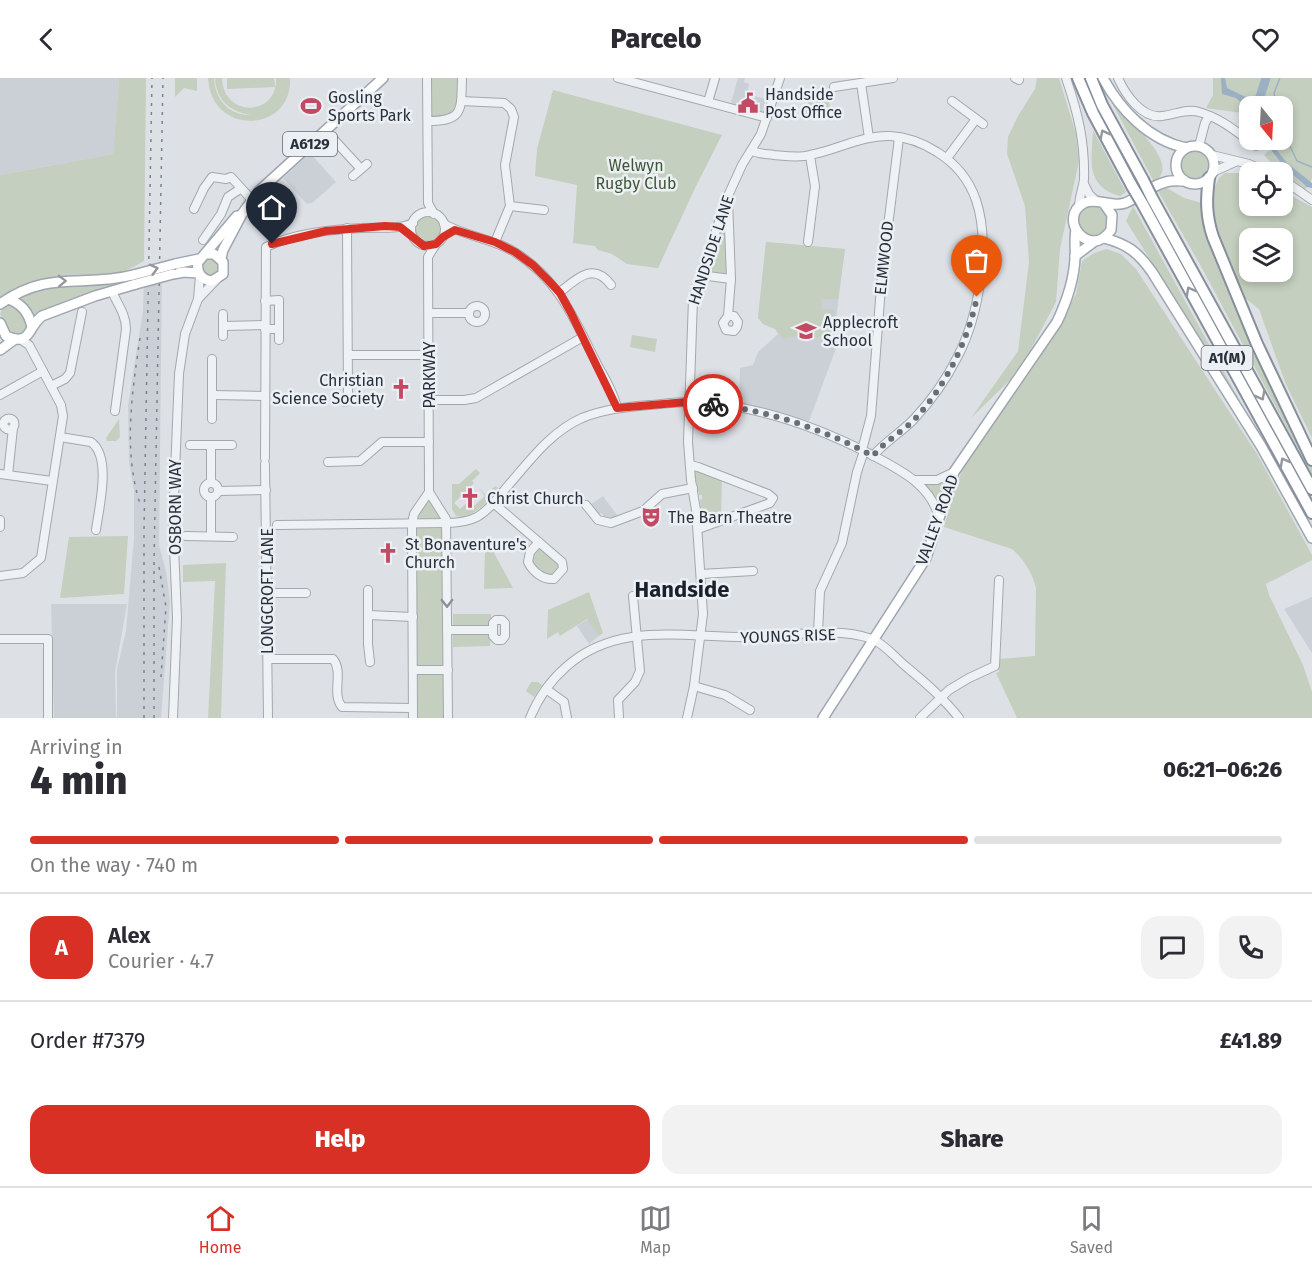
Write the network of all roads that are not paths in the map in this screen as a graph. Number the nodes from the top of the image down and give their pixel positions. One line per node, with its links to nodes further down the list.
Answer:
1 (382, 78): 21 (main road, A6129)
2 (427, 78): 20 (street)
3 (462, 78): 15 (street)
4 (618, 78): 17 (street)
5 (715, 78): 17 (street)
6 (780, 78): 19 (street, HANDSIDE LANE)
7 (893, 78): 13 (street)
8 (1066, 78): 38 (street)
9 (1078, 78): 137 (highway, A1(M), one-way to 9, bridge)
10 (1091, 78): 130 (highway, A1(M), one-way to 130, bridge)
11 (1103, 78): 25 (main road)
12 (1118, 78): 18 (street)
13 (861, 83): 14 (street); 23 (street)
14 (834, 87)
15 (461, 101): 20 (street); 47 (street)
16 (952, 101): 31 (street)
17 (708, 102): 19 (street)
18 (1209, 116): 22 (street); 26 (street)
19 (767, 118): 28 (street, HANDSIDE LANE)
20 (428, 121): 44 (street)
21 (326, 131): 35 (street); 42 (main road, A6129)
22 (1239, 134)
23 (869, 138): 24 (street); 30 (street)
24 (899, 138): 31 (street); 119 (street, ELMWOOD)
25 (1165, 142): 27 (main road); 33 (main road)
26 (1199, 146): 27 (main road); 29 (main road)
27 (1185, 148): 33 (main road)
28 (752, 151): 30 (street); 41 (street, HANDSIDE LANE)
29 (1212, 155): 32 (street); 34 (main road)
30 (810, 156): 66 (street)
31 (947, 158): 120 (street)
32 (1237, 162): 34 (street)
33 (1176, 165): 36 (main road); 37 (main road)
34 (1211, 175): 36 (main road); 121 (highway, A1(M))
35 (353, 176)
36 (1185, 181): 37 (main road)
37 (1166, 182): 46 (main road)
38 (1084, 184): 45 (street); 48 (street)
39 (1293, 187): 43 (street)
40 (240, 189): 42 (street); 49 (street); 64 (street)
41 (727, 198): 75 (street, HANDSIDE LANE); 77 (street)
42 (252, 200): 52 (main road, A6129)
43 (1312, 200)
44 (428, 202): 51 (street); 53 (street)
45 (1100, 203): 46 (main road); 48 (main road); 55 (main road)
46 (1123, 204): 55 (main road)
47 (510, 206): 50 (street); 65 (street)
48 (1079, 207): 60 (main road)
49 (194, 209)
50 (544, 210)
51 (434, 213): 53 (street); 56 (street)
52 (242, 214): 71 (main road, A6129); 73 (main road, A6129)
53 (422, 214): 54 (street)
54 (413, 223): 57 (street); 61 (street)
55 (1113, 223): 63 (main road); 67 (main road)
56 (444, 224): 59 (street); 62 (street)
57 (400, 227): 58 (street); 61 (street)
58 (347, 228): 84 (street, LONGCROFT LANE); 99 (street)
59 (455, 230): 62 (street); 65 (street)
60 (1076, 230): 63 (main road); 70 (main road, VALLEY ROAD)
61 (412, 236): 69 (street)
62 (443, 237): 68 (street)
63 (1099, 239): 67 (main road); 70 (main road)
64 (203, 240)
65 (495, 242): 81 (street)
66 (808, 242)
67 (1123, 243): 149 (main road)
68 (436, 244): 69 (street); 72 (street, PARKWAY)
69 (422, 245): 72 (street)
70 (1075, 256): 124 (main road, VALLEY ROAD)
71 (202, 257): 73 (main road); 74 (main road); 78 (main road, one-way to 71, bridge)
72 (429, 257): 86 (street, PARKWAY)
73 (221, 258): 76 (main road)
74 (199, 274): 76 (main road); 78 (main road, bridge); 82 (street, OSBORN WAY)
75 (700, 275): 77 (street); 109 (street, HANDSIDE LANE)
76 (217, 279): 82 (street, OSBORN WAY)
77 (730, 279): 89 (street)
78 (135, 280): 80 (main road); 83 (main road, one-way to 78)
79 (611, 285): 81 (street)
80 (112, 291): 95 (main road); 111 (street)
81 (560, 293): 96 (street)
82 (198, 299): 178 (street, OSBORN WAY)
83 (4, 301): 95 (main road)
84 (266, 301): 92 (street, LONGCROFT LANE); 93 (street)
85 (82, 312): 103 (street)
86 (429, 313): 87 (street); 100 (street, PARKWAY)
87 (469, 313)
88 (223, 314): 91 (street)
89 (728, 316)
90 (0, 323): 95 (main road)
91 (223, 326): 92 (street); 94 (street)
92 (266, 327): 93 (street); 106 (street, LONGCROFT LANE)
93 (279, 329): 97 (street)
94 (223, 336)
95 (22, 337): 98 (main road); 102 (street)
96 (583, 337): 107 (street); 110 (street)
97 (279, 340)
98 (1, 349)
99 (348, 355): 100 (street); 108 (street)
100 (429, 355): 107 (street, PARKWAY)
101 (212, 359): 105 (street)
102 (42, 371): 103 (street); 104 (street)
103 (51, 386): 114 (street)
104 (0, 395)
105 (212, 395): 106 (street); 112 (street)
106 (265, 396): 132 (street, LONGCROFT LANE)
107 (429, 400): 115 (street, PARKWAY)
108 (345, 402)
109 (689, 402): 110 (street); 119 (street); 123 (street, HANDSIDE LANE)
110 (617, 408): 135 (street)
111 (116, 411)
112 (212, 419)
113 (13, 428): 125 (street)
114 (60, 437): 127 (street); 145 (street)
115 (429, 442): 122 (street); 133 (street, PARKWAY)
116 (190, 445): 117 (street)
117 (211, 445): 118 (street); 128 (street)
118 (232, 445)
119 (863, 451): 120 (street); 163 (street, ELMWOOD)
120 (873, 456): 126 (street)
121 (1312, 460)
122 (328, 462)
123 (690, 465): 129 (street, HANDSIDE LANE); 144 (street)
124 (954, 472): 126 (street); 138 (main road, VALLEY ROAD)
125 (4, 475): 127 (street)
126 (915, 480): 138 (street)
127 (52, 481): 153 (street)
128 (211, 483): 131 (street); 134 (street)
129 (693, 488): 136 (street); 144 (street, HANDSIDE LANE)
130 (1312, 489)
131 (218, 490): 132 (street); 134 (street)
132 (266, 490): 156 (street, LONGCROFT LANE)
133 (429, 492): 140 (street); 141 (street)
134 (211, 498): 147 (street)
135 (493, 503): 140 (street); 150 (street)
136 (586, 505)
137 (1312, 513)
138 (940, 518): 167 (main road, VALLEY ROAD)
139 (0, 520): 143 (street)
140 (446, 523): 141 (street); 161 (street, one-way to 161)
141 (412, 524): 142 (street); 160 (street)
142 (277, 525)
143 (0, 527)
144 (698, 529): 152 (street, HANDSIDE LANE)
145 (96, 530)
146 (186, 536): 147 (street)
147 (211, 536): 148 (street)
148 (233, 537)
149 (1312, 538)
150 (539, 542): 150 (street)
151 (753, 571): 152 (street)
152 (701, 574): 165 (street, HANDSIDE LANE)
153 (0, 576)
154 (999, 580): 174 (street)
155 (368, 590): 159 (street)
156 (267, 593): 157 (street); 168 (street, LONGCROFT LANE)
157 (306, 593)
158 (633, 596): 164 (street)
159 (368, 615): 160 (street); 169 (street)
160 (413, 617): 170 (street)
161 (447, 630): 162 (street); 171 (street)
162 (492, 630)
163 (818, 633): 165 (street, YOUNGS RISE); 167 (street, YOUNGS RISE)
164 (638, 635): 165 (street, YOUNGS RISE); 173 (street, YOUNGS RISE); 184 (street)
165 (701, 636): 172 (street, HANDSIDE LANE)
166 (0, 639): 177 (street)
167 (874, 640): 174 (street); 186 (main road, VALLEY ROAD)
168 (268, 658): 175 (street); 179 (street, LONGCROFT LANE)
169 (370, 662)
170 (414, 670): 171 (street); 175 (street)
171 (448, 670): 181 (street)
172 (694, 686): 176 (street); 185 (street, HANDSIDE LANE)
173 (546, 689): 182 (street, YOUNGS RISE); 183 (street)
174 (941, 698): 187 (street); 188 (street)
175 (413, 708): 180 (street)
176 (750, 710)
177 (48, 718)
178 (173, 718)
179 (268, 718)
180 (413, 718)
181 (448, 718)
182 (530, 718)
183 (567, 718)
184 (619, 718)
185 (687, 718)
186 (823, 718)
187 (920, 718)
188 (958, 718)

